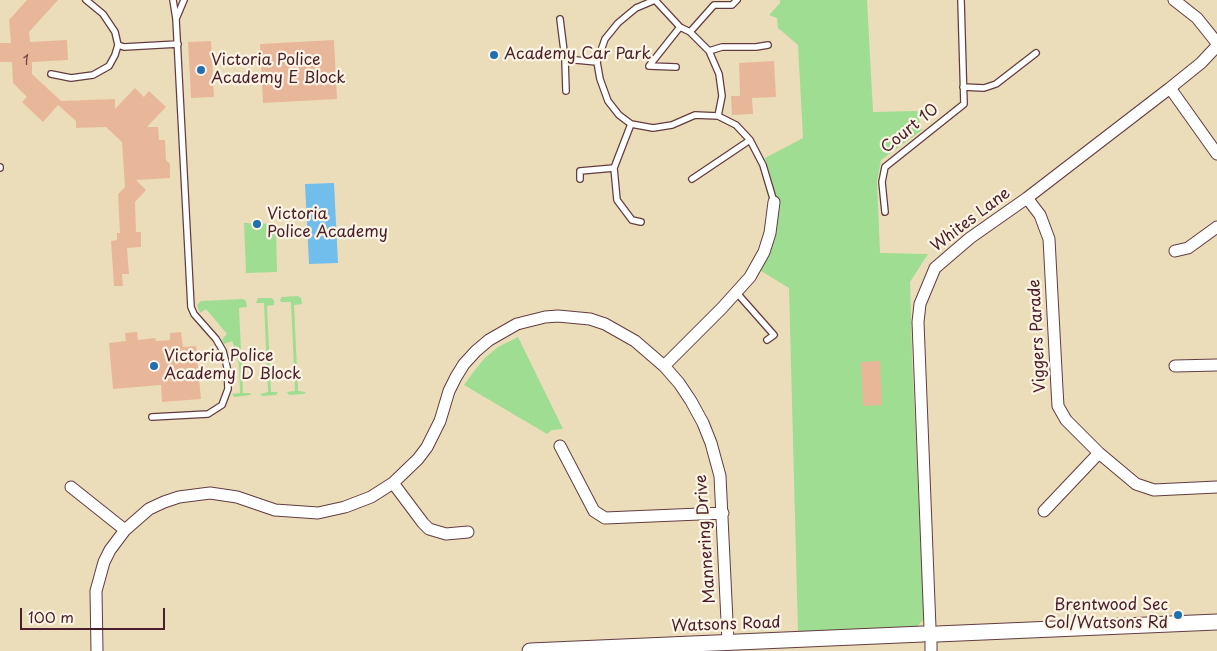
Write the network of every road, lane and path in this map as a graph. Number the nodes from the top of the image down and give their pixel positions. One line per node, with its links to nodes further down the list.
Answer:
1 (86, 0): 14 (lane)
2 (173, 0): 8 (lane)
3 (184, 0): 8 (lane)
4 (655, 0): 10 (lane); 19 (lane)
5 (737, 0): 11 (lane)
6 (961, 0): 22 (lane)
7 (1174, 0): 13 (street)
8 (176, 19): 12 (lane)
9 (560, 19): 18 (lane)
10 (680, 27): 11 (lane); 20 (lane)
11 (690, 32): 16 (lane)
12 (178, 44): 14 (lane); 43 (lane)
13 (1217, 44): 23 (street, Whites Lane)
14 (118, 45): 21 (lane)
15 (768, 45): 16 (lane)
16 (709, 51): 25 (lane)
17 (1036, 53): 22 (lane)
18 (566, 59): 19 (lane); 24 (lane)
19 (597, 62): 26 (lane)
20 (676, 67)
21 (51, 74)
22 (963, 87): 34 (lane, Court 10)
23 (1170, 88): 28 (street); 32 (street, Whites Lane)
24 (566, 91)
25 (718, 116): 26 (lane); 27 (lane)
26 (631, 124): 29 (lane)
27 (750, 140): 30 (lane); 33 (lane)
28 (1217, 154)
29 (614, 168): 31 (lane); 35 (lane)
30 (692, 179)
31 (580, 180)
32 (1027, 198): 45 (street, Viggers Parade); 54 (street, Whites Lane)
33 (774, 202): 38 (street)
34 (885, 212)
35 (641, 222)
36 (1217, 228): 37 (street)
37 (1175, 251)
38 (736, 292): 39 (lane); 41 (street)
39 (767, 340)
40 (1217, 365): 42 (street)
41 (664, 366): 46 (street, Mannering Drive); 50 (street, Mannering Drive)
42 (1175, 366)
43 (152, 417)
44 (560, 446): 50 (street)
45 (1099, 453): 48 (street, Viggers Parade); 49 (street)
46 (393, 484): 51 (street, Mannering Drive); 52 (street)
47 (71, 487): 51 (street)
48 (1217, 487)
49 (1044, 511)
50 (723, 513): 55 (street, Mannering Drive)
51 (125, 530): 58 (street, Mannering Drive)
52 (468, 532)
53 (1217, 622): 54 (street, Watsons Road)
54 (930, 638): 56 (street, Watsons Road)
55 (728, 642): 56 (street, Watsons Road); 57 (street, Watsons Road)
56 (752, 646)
57 (628, 649): 59 (street, Watsons Road)
58 (97, 651)
59 (530, 651)

